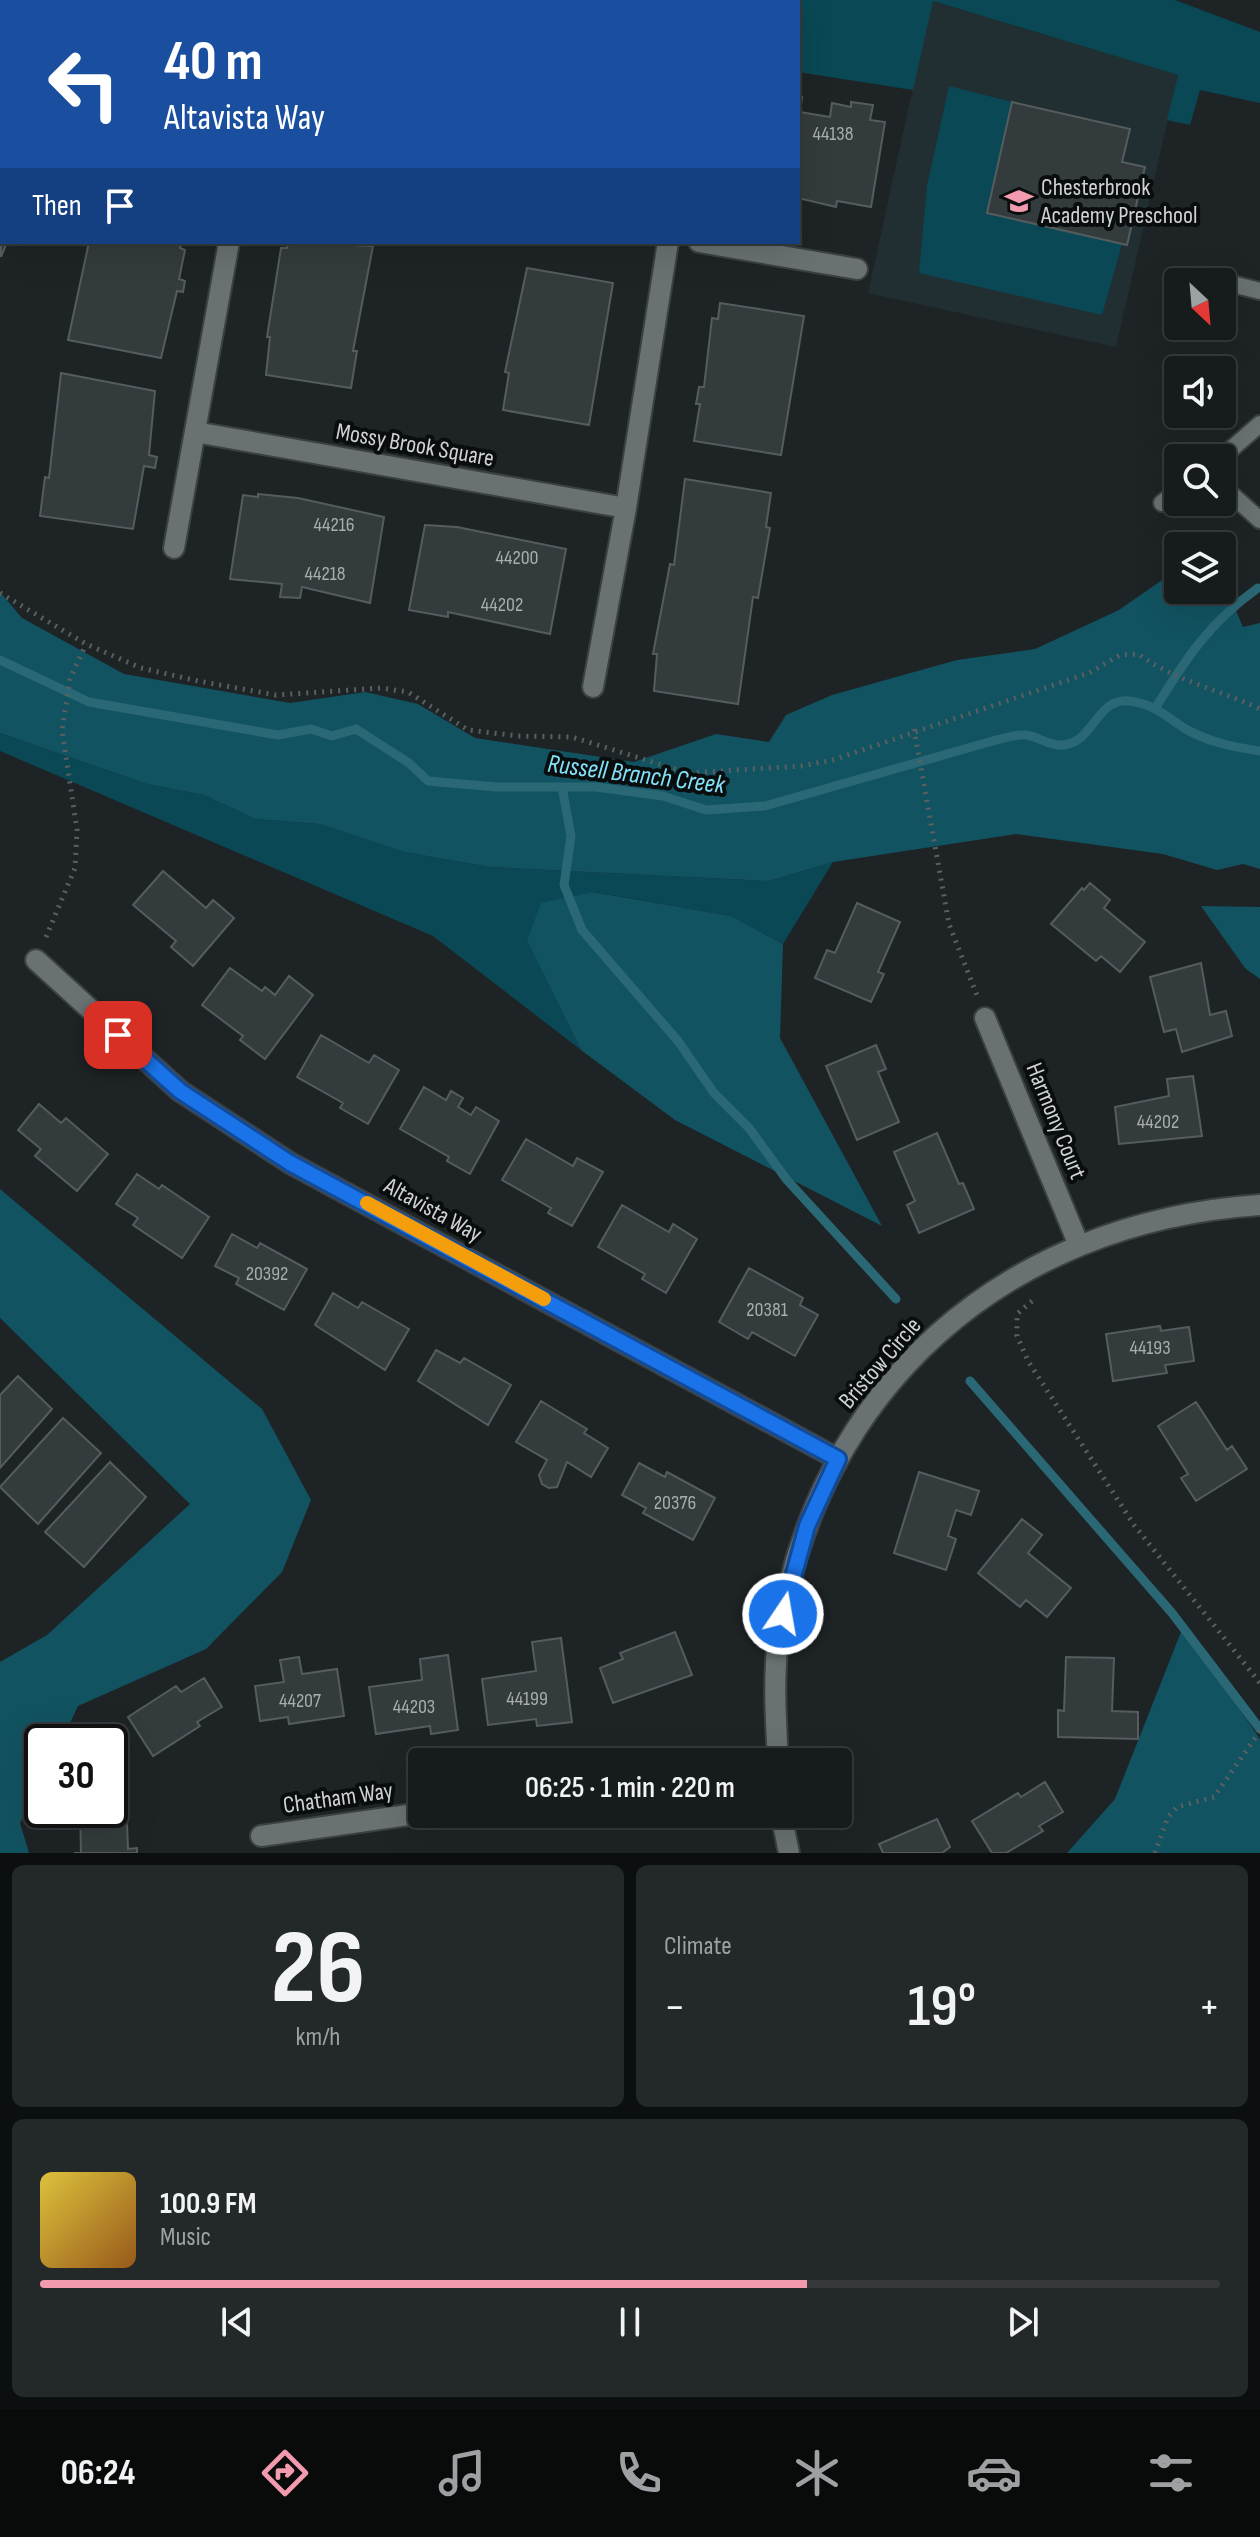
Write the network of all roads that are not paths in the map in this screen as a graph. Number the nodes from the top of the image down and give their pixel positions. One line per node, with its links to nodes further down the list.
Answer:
1 (229, 244): 8 (street)
2 (668, 244): 11 (street)
3 (711, 244): 4 (street)
4 (857, 269)
5 (1236, 285): 6 (lane)
6 (1260, 291)
7 (1260, 425): 9 (lane)
8 (195, 432): 11 (street, Mossy Brook Square); 13 (street)
9 (1236, 445)
10 (1236, 499): 12 (lane)
11 (626, 508): 14 (street)
12 (1260, 520)
13 (174, 548)
14 (593, 687)
15 (36, 960): 19 (street, Altavista Way)
16 (985, 1018): 18 (street, Harmony Court)
17 (1260, 1205): 18 (street, Bristow Circle)
18 (1078, 1243): 19 (street, Bristow Circle)
19 (838, 1459): 20 (street, Bristow Circle)
20 (777, 1748)
21 (408, 1815): 23 (street, Chatham Way)
22 (784, 1828): 24 (street)
23 (261, 1836)
24 (789, 1853)

